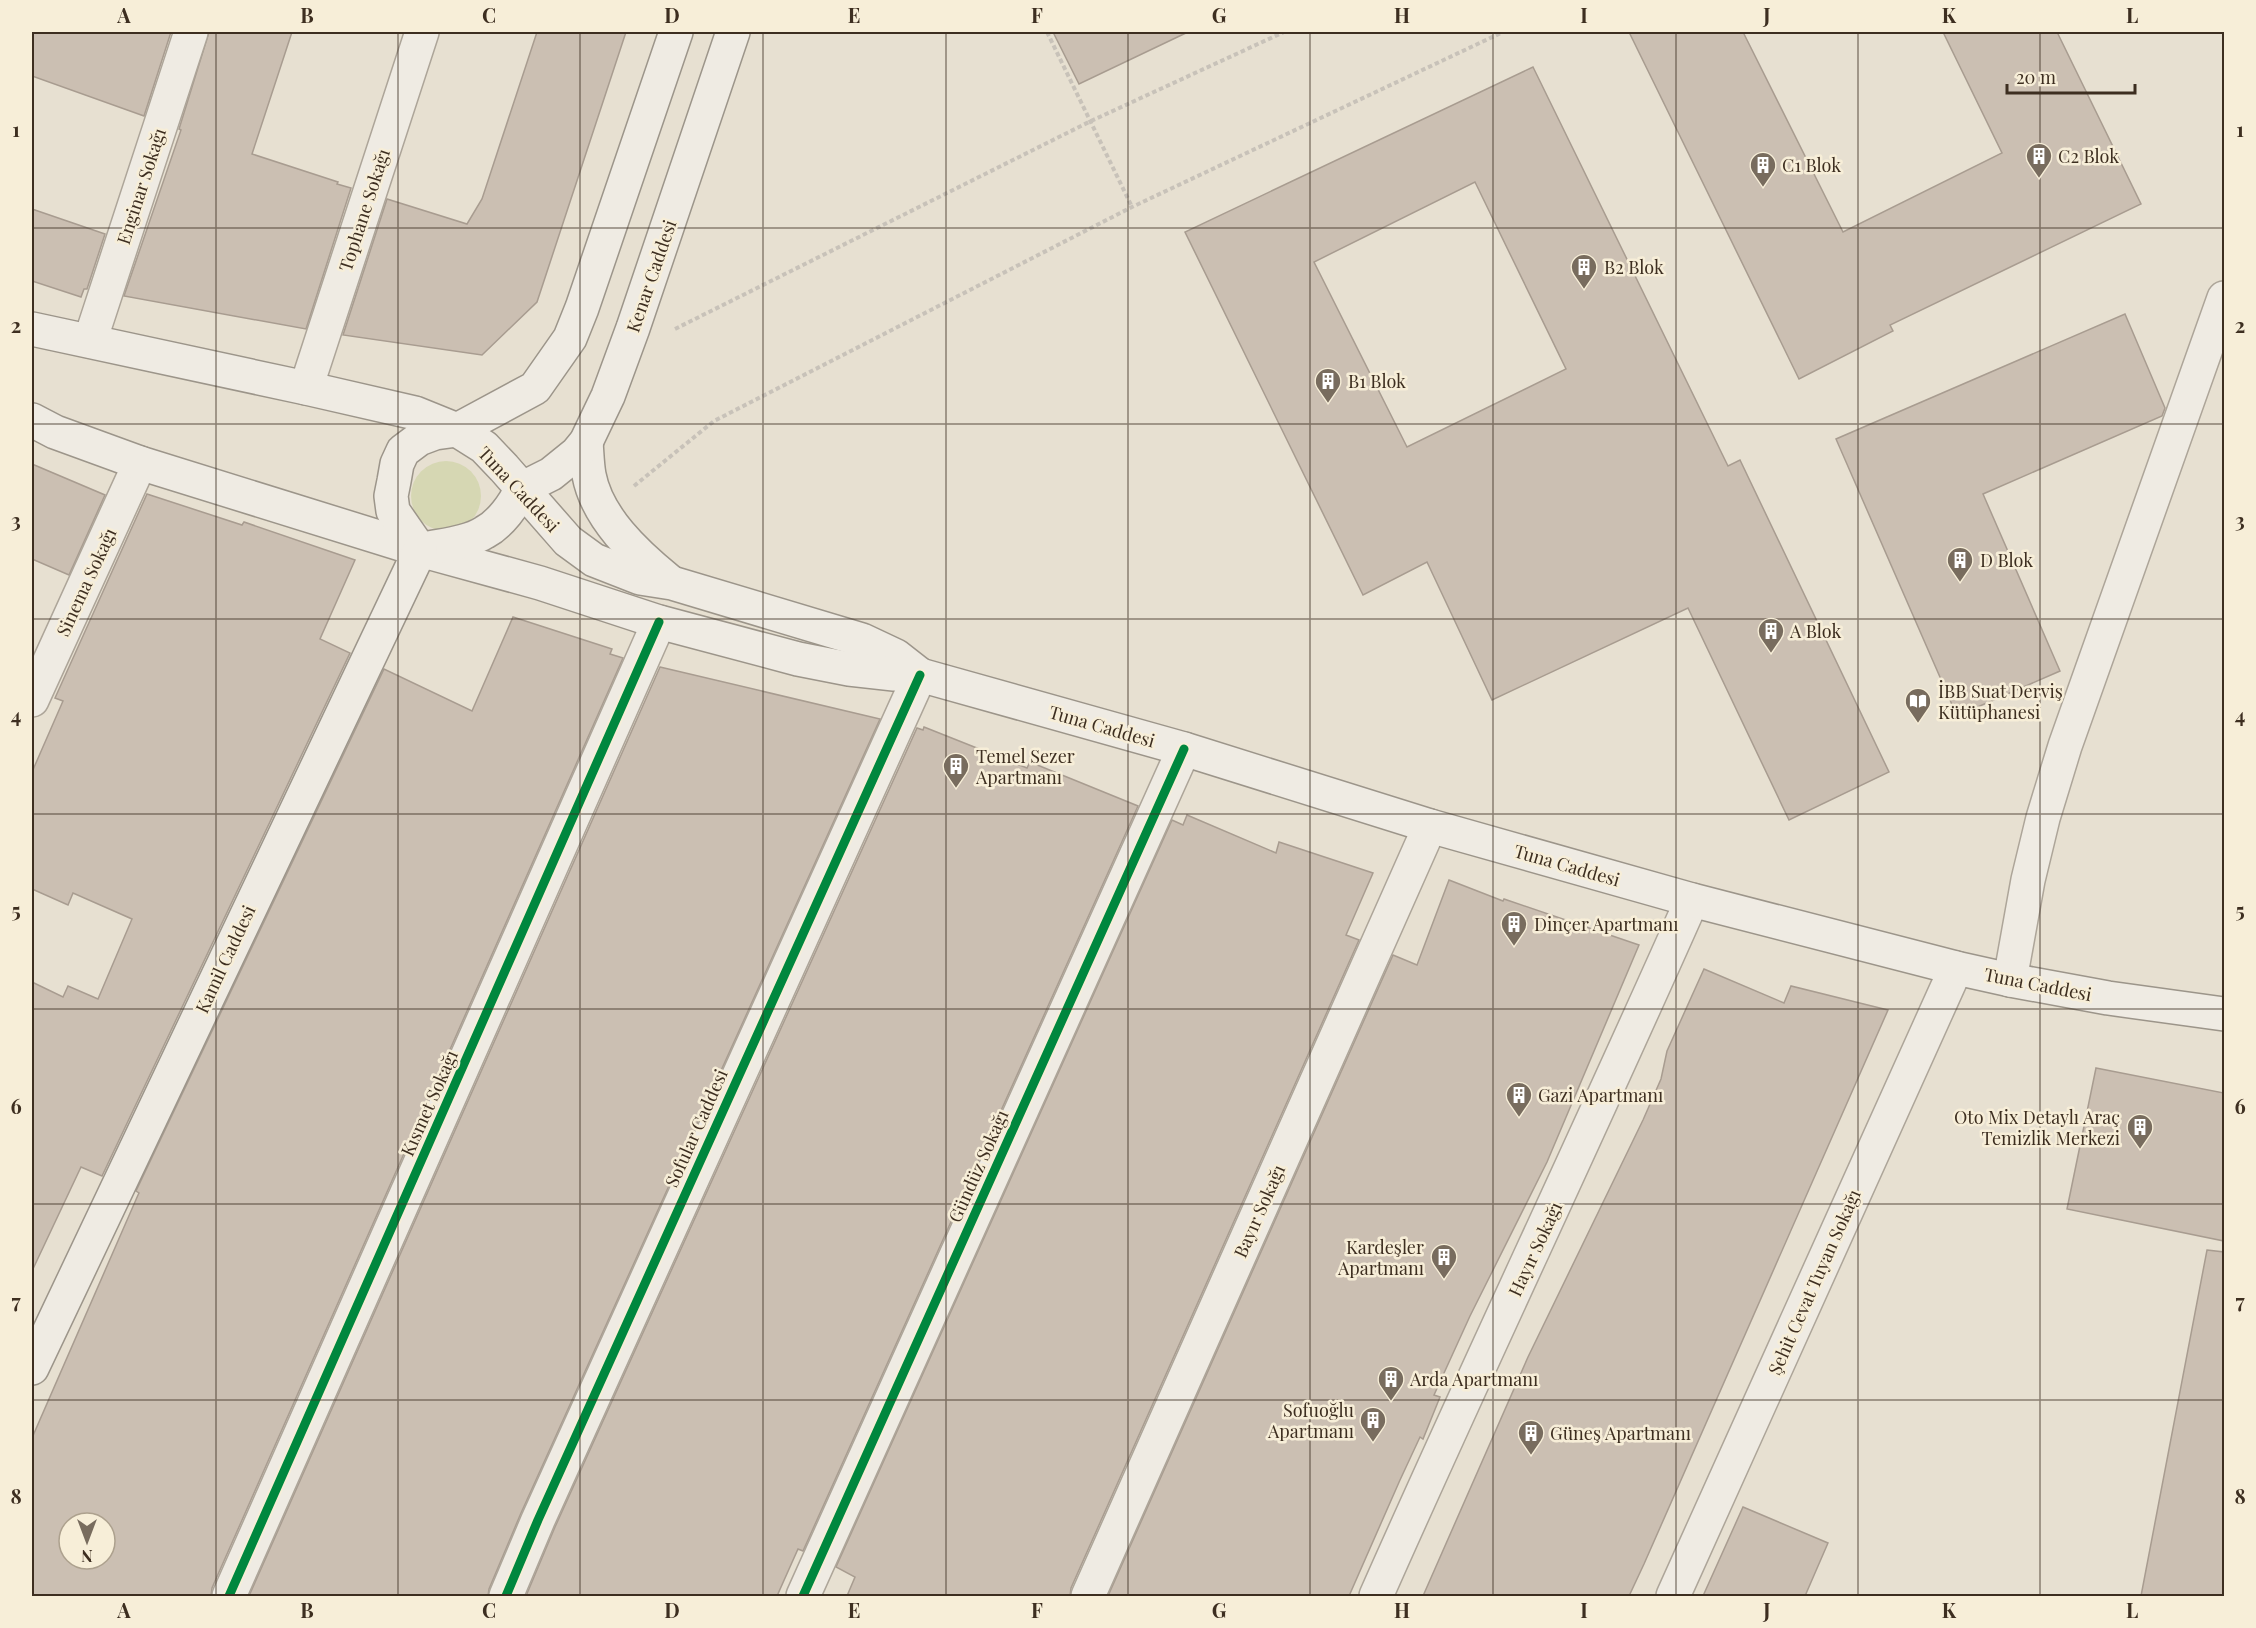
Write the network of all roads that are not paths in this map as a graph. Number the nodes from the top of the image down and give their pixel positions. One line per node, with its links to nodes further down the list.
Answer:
1 (191, 32): 7 (street, Enginar Sokağı)
2 (422, 32): 8 (street, Tophane Sokağı)
3 (676, 32): 10 (street)
4 (734, 32): 11 (street, Kenar Caddesi)
5 (2224, 298): 23 (street)
6 (32, 329): 7 (street, Tuna Caddesi)
7 (90, 341): 8 (street, Tuna Caddesi)
8 (306, 388): 10 (street, Tuna Caddesi)
9 (32, 420): 12 (street, Tuna Caddesi)
10 (457, 430): 13 (street, Tuna Caddesi); 14 (street)
11 (586, 442): 13 (street, Kenar Caddesi); 15 (street)
12 (140, 463): 14 (street, Tuna Caddesi); 18 (street, Sinema Sokağı)
13 (521, 489): 14 (street); 15 (street, Tuna Caddesi)
14 (420, 550): 16 (street, Tuna Caddesi); 25 (street, Kamil Caddesi)
15 (672, 583): 17 (street, Tuna Caddesi)
16 (659, 622): 17 (street, Tuna Caddesi); 26 (street, Kısmet Sokağı)
17 (920, 675): 19 (street, Tuna Caddesi); 27 (street, Sofular Caddesi)
18 (32, 700)
19 (1184, 749): 20 (street, Tuna Caddesi); 28 (street, Gündüz Sokağı)
20 (1431, 826): 21 (street, Tuna Caddesi); 29 (street, Bayır Sokağı)
21 (1692, 900): 22 (street, Tuna Caddesi); 30 (street, Hayır Sokağı)
22 (1956, 968): 23 (street, Tuna Caddesi); 31 (street, Şehit Cevat Tuyan Sokağı)
23 (2010, 980): 24 (street, Tuna Caddesi)
24 (2224, 1014)
25 (32, 1368)
26 (229, 1596)
27 (506, 1596)
28 (803, 1596)
29 (1088, 1596)
30 (1376, 1596)
31 (1673, 1596)

